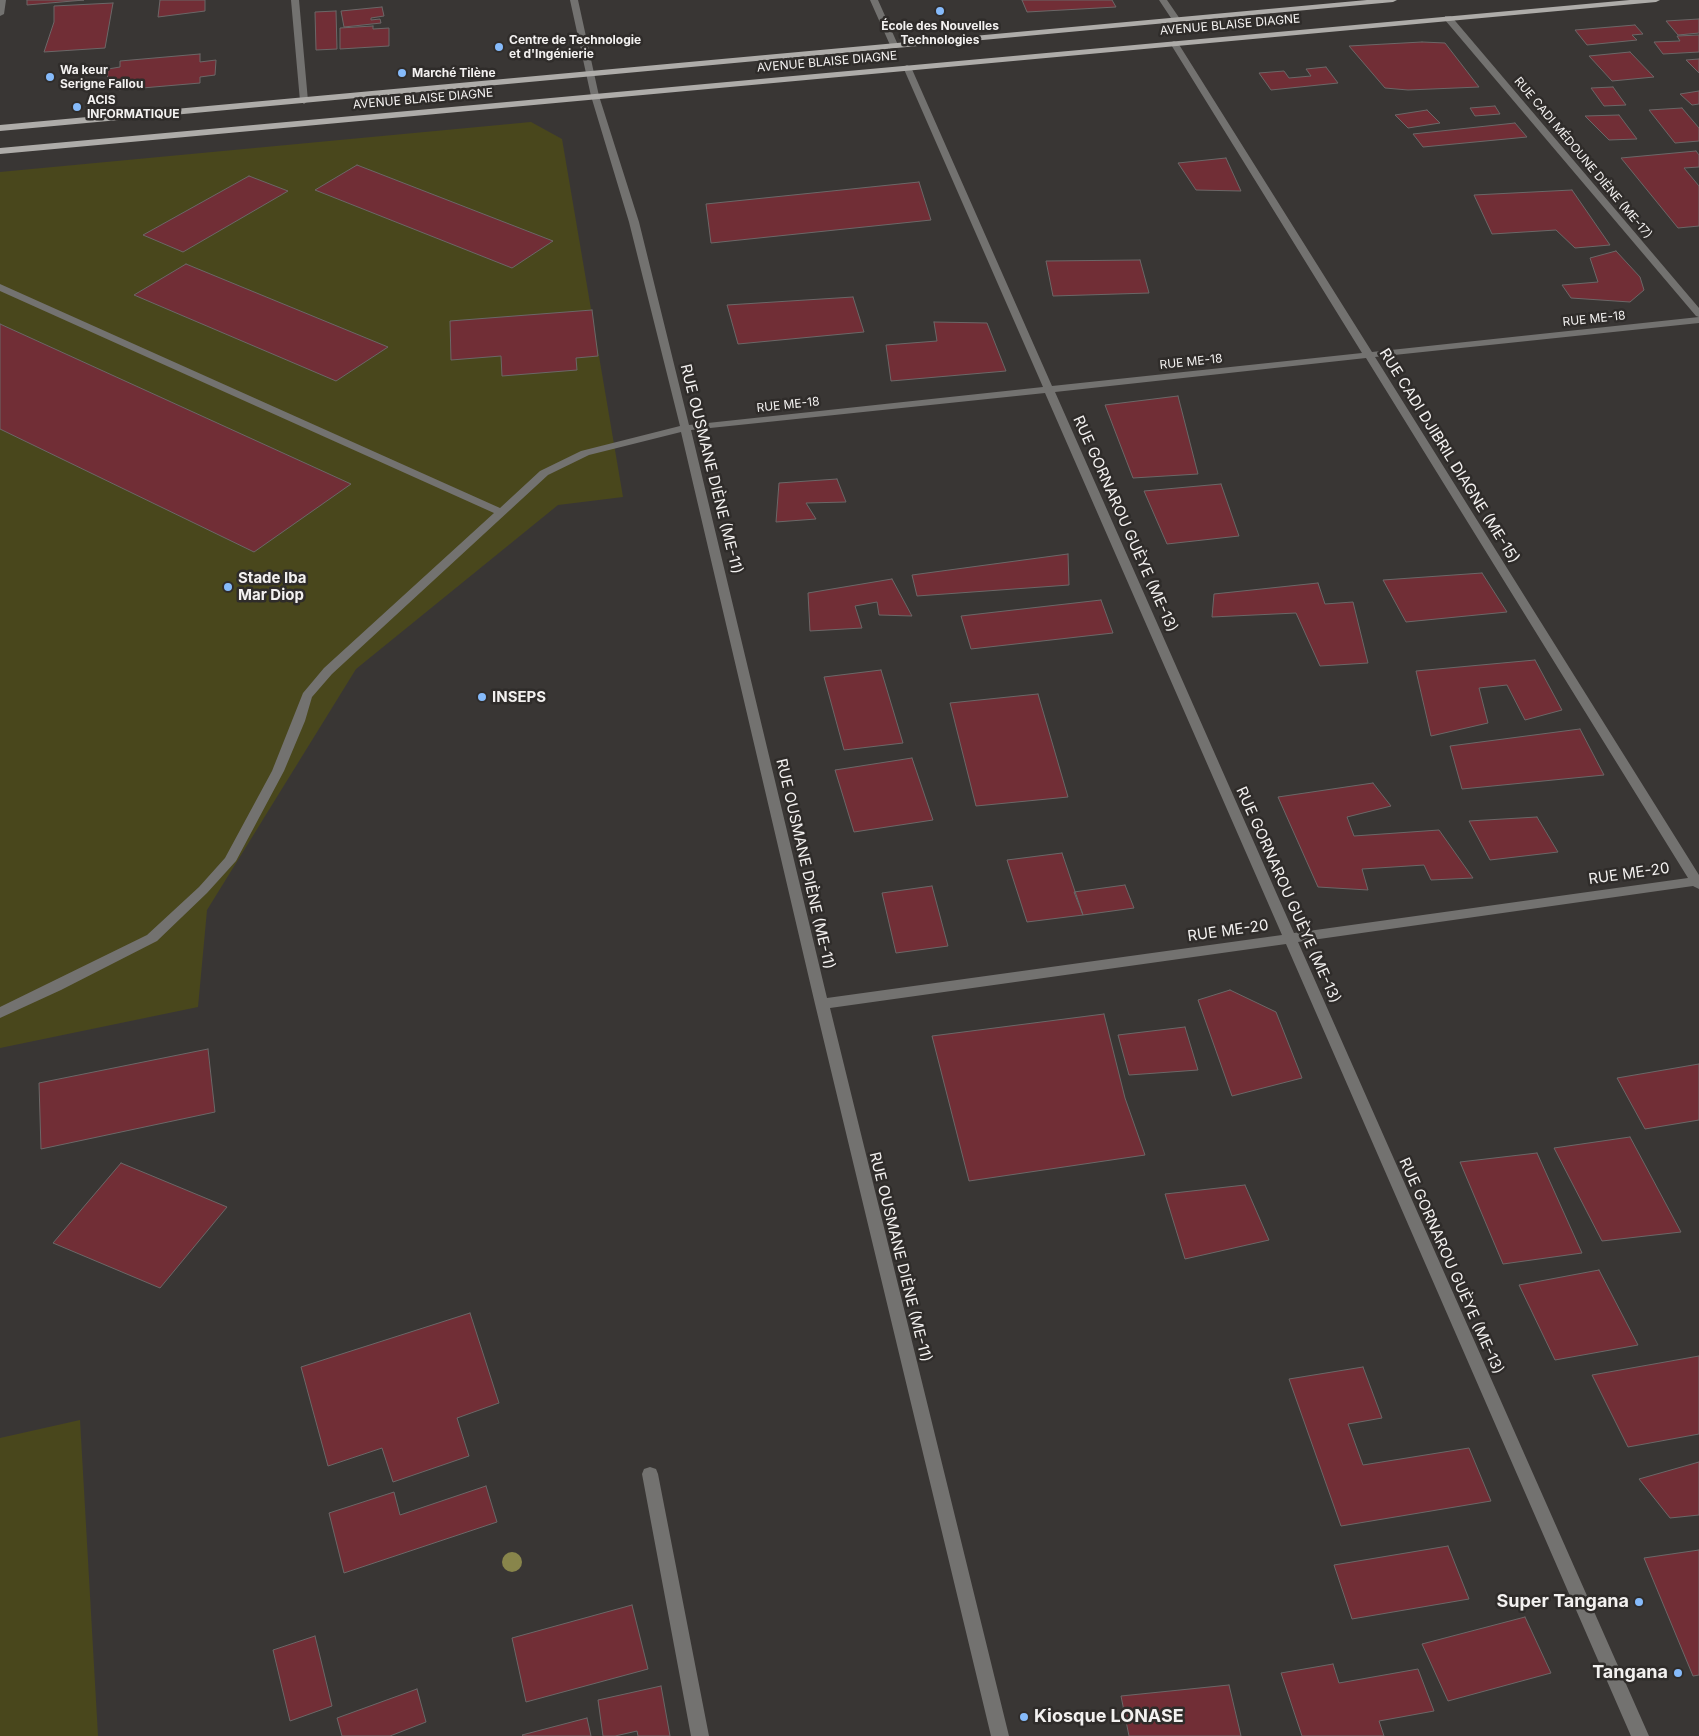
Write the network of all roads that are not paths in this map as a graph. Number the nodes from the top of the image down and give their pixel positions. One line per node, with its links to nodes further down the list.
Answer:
1 (2, 0): 8 (street)
2 (295, 0): 16 (street)
3 (574, 0): 14 (street, RUE OUSMANE DIÈNE (ME-11))
4 (874, 0): 12 (street)
5 (1163, 0): 10 (street)
6 (1393, 0): 10 (main road, AVENUE BLAISE DIAGNE)
7 (1656, 0): 9 (main road, AVENUE BLAISE DIAGNE)
8 (0, 14)
9 (1448, 18): 11 (main road, AVENUE BLAISE DIAGNE); 20 (street, RUE CADI MÉDOUNE DIÈNE (ME-17))
10 (1176, 19): 12 (main road, AVENUE BLAISE DIAGNE)
11 (1174, 43): 13 (main road, AVENUE BLAISE DIAGNE); 22 (street, RUE CADI DJIBRIL DIAGNE (ME-15))
12 (894, 45): 14 (main road, AVENUE BLAISE DIAGNE)
13 (906, 67): 15 (main road, AVENUE BLAISE DIAGNE); 23 (street, RUE GORNAROU GUÈYE (ME-13))
14 (590, 74): 15 (street, RUE OUSMANE DIÈNE (ME-11)); 16 (main road, AVENUE BLAISE DIAGNE)
15 (595, 96): 18 (main road, AVENUE BLAISE DIAGNE); 24 (street, RUE OUSMANE DIÈNE (ME-11))
16 (304, 101): 17 (main road, AVENUE BLAISE DIAGNE)
17 (0, 128)
18 (0, 150)
19 (0, 287): 25 (street)
20 (1699, 314)
21 (1699, 320): 22 (street, RUE ME-18)
22 (1369, 355): 23 (street, RUE ME-18); 26 (street, RUE CADI DJIBRIL DIAGNE (ME-15))
23 (1049, 390): 24 (street, RUE ME-18); 27 (street, RUE GORNAROU GUÈYE (ME-13))
24 (685, 428): 25 (street, RUE ME-18); 28 (street, RUE OUSMANE DIÈNE (ME-11))
25 (502, 513): 29 (street, RUE ME-18)
26 (1698, 882): 27 (street, RUE ME-20)
27 (1290, 938): 28 (street, RUE ME-20); 33 (street, RUE GORNAROU GUÈYE (ME-13))
28 (822, 1004): 32 (street, RUE OUSMANE DIÈNE (ME-11))
29 (0, 1013)
30 (650, 1474): 31 (street)
31 (700, 1736)
32 (1000, 1736)
33 (1640, 1736)

